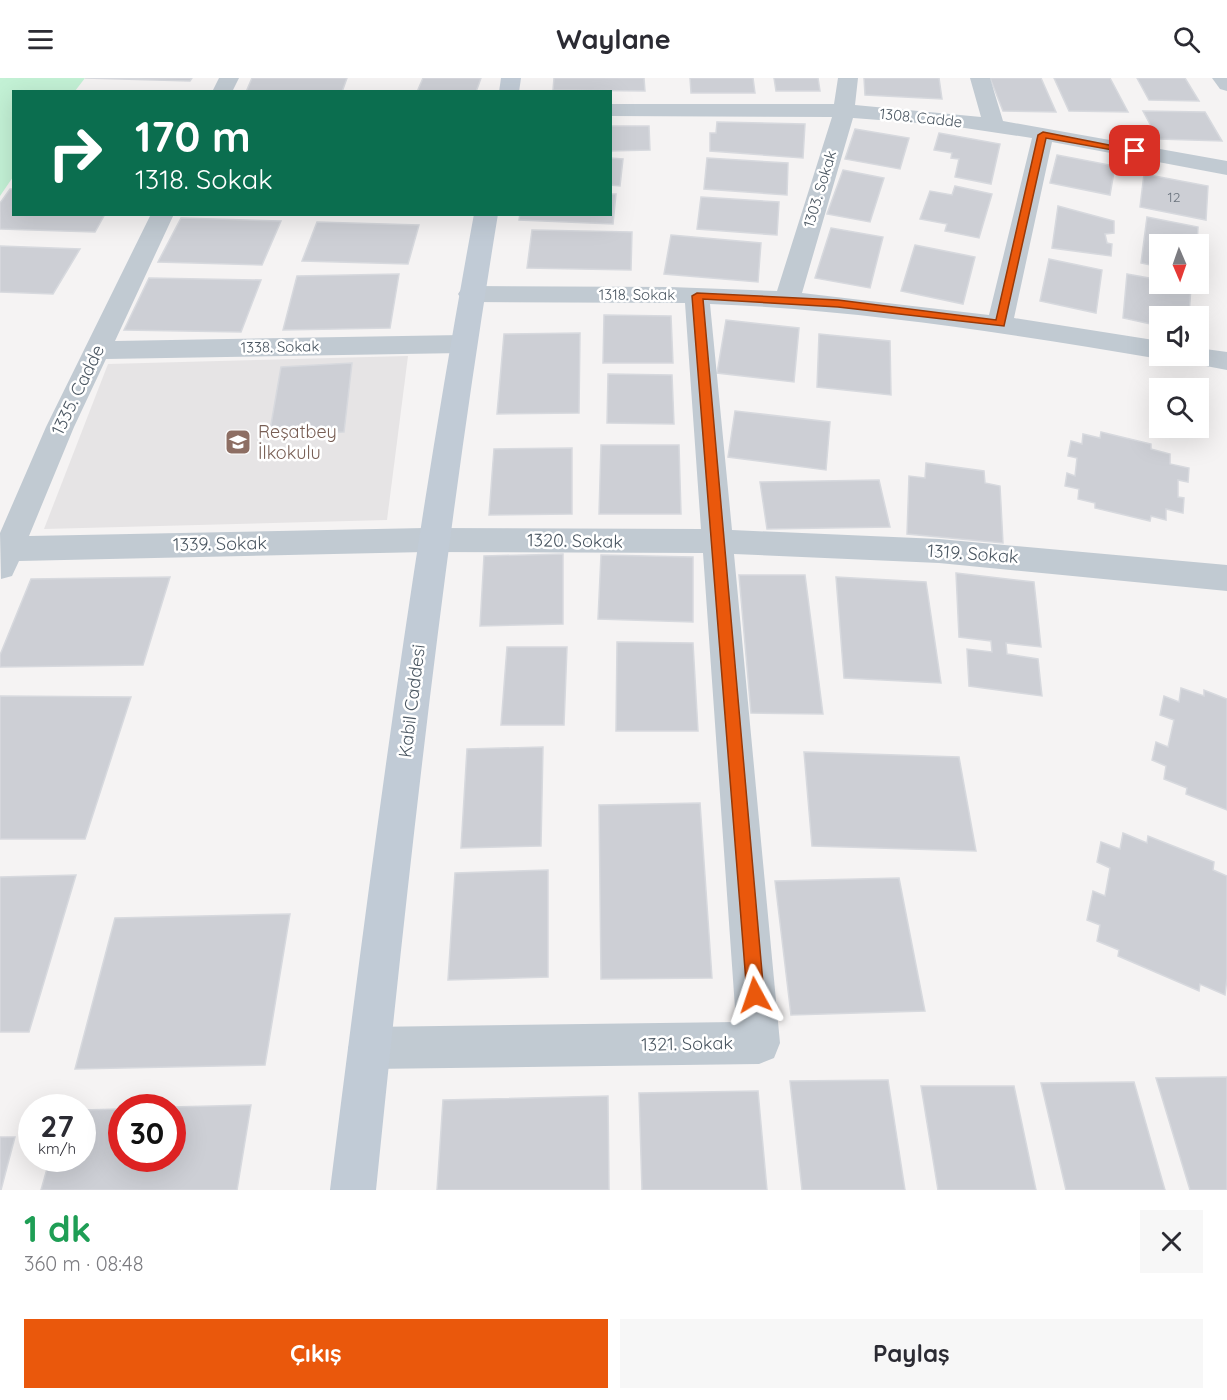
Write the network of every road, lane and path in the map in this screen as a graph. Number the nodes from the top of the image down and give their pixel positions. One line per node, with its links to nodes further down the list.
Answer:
1 (848, 78): 6 (street, 1303. Sokak)
2 (980, 78): 7 (street)
3 (1222, 78): 4 (street)
4 (1227, 85)
5 (612, 110): 6 (street, 1308. Cadde)
6 (844, 111): 7 (street, 1308. Cadde); 14 (street, 1303. Sokak)
7 (994, 127): 8 (street, 1308. Cadde)
8 (1043, 135): 9 (street, 1308. Cadde); 15 (street)
9 (1227, 168)
10 (162, 216): 18 (street, 1335. Cadde)
11 (486, 216): 12 (main road, Kabil Caddesi)
12 (471, 294): 13 (street, 1318. Sokak); 16 (main road, Kabil Caddesi)
13 (697, 296): 14 (street, 1318. Sokak); 22 (street, 1321. Sokak)
14 (787, 300): 15 (street, 1318. Sokak)
15 (1000, 324): 17 (street, 1318. Sokak)
16 (462, 344): 18 (street, 1338. Sokak); 21 (main road, Kabil Caddesi)
17 (1149, 348)
18 (97, 350): 23 (street, 1335. Cadde)
19 (1209, 358): 20 (street)
20 (1227, 361)
21 (433, 540): 22 (street, 1320. Sokak); 23 (street, 1339. Sokak); 25 (main road, Kabil Caddesi)
22 (718, 543): 24 (street, 1319. Sokak); 25 (street, 1321. Sokak)
23 (4, 559)
24 (1227, 578)
25 (369, 1048): 26 (main road, Kabil Caddesi)
26 (353, 1190)

